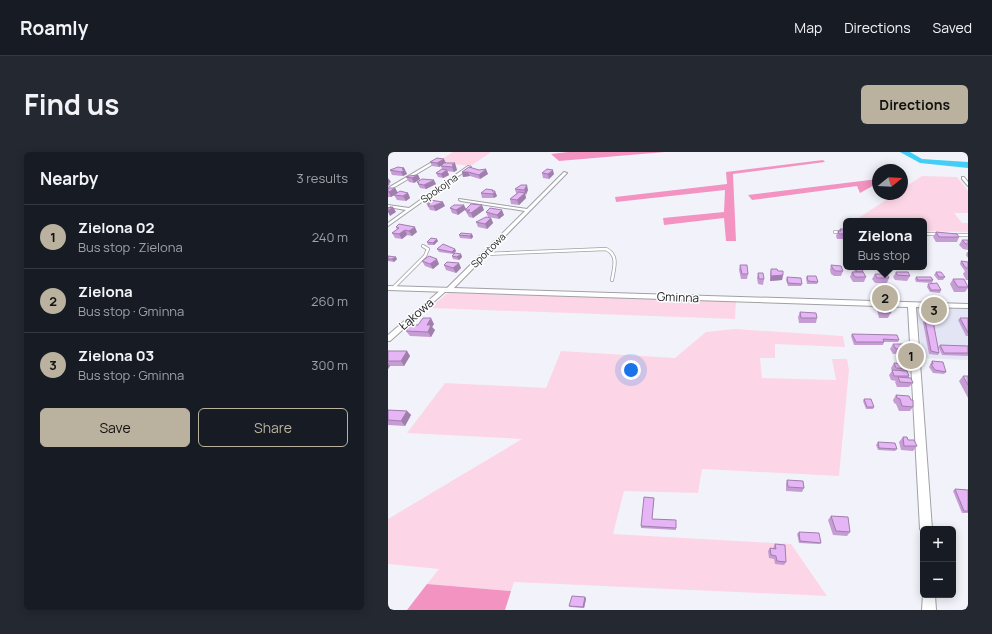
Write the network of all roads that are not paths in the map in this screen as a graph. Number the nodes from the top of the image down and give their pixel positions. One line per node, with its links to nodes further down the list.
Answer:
1 (433, 162): 6 (street)
2 (469, 167): 9 (street, Spokojna)
3 (566, 173): 10 (street, Sportowa)
4 (963, 178): 5 (street)
5 (968, 185)
6 (388, 190)
7 (460, 200): 10 (street)
8 (388, 206): 9 (street, Spokojna)
9 (409, 209): 11 (street, Spokojna)
10 (528, 210): 17 (street, Sportowa)
11 (388, 225)
12 (835, 232): 13 (lane)
13 (843, 232)
14 (927, 234): 15 (lane)
15 (968, 235)
16 (423, 246): 19 (lane)
17 (485, 254): 18 (lane); 20 (street, Sportowa)
18 (612, 280)
19 (390, 288): 20 (main road, Gminna)
20 (447, 290): 21 (main road, Gminna); 23 (street, Łąkowa)
21 (912, 304): 22 (main road, Gminna); 24 (main road)
22 (968, 306)
23 (388, 339)
24 (926, 526)
25 (929, 598): 26 (main road)
26 (929, 610)

